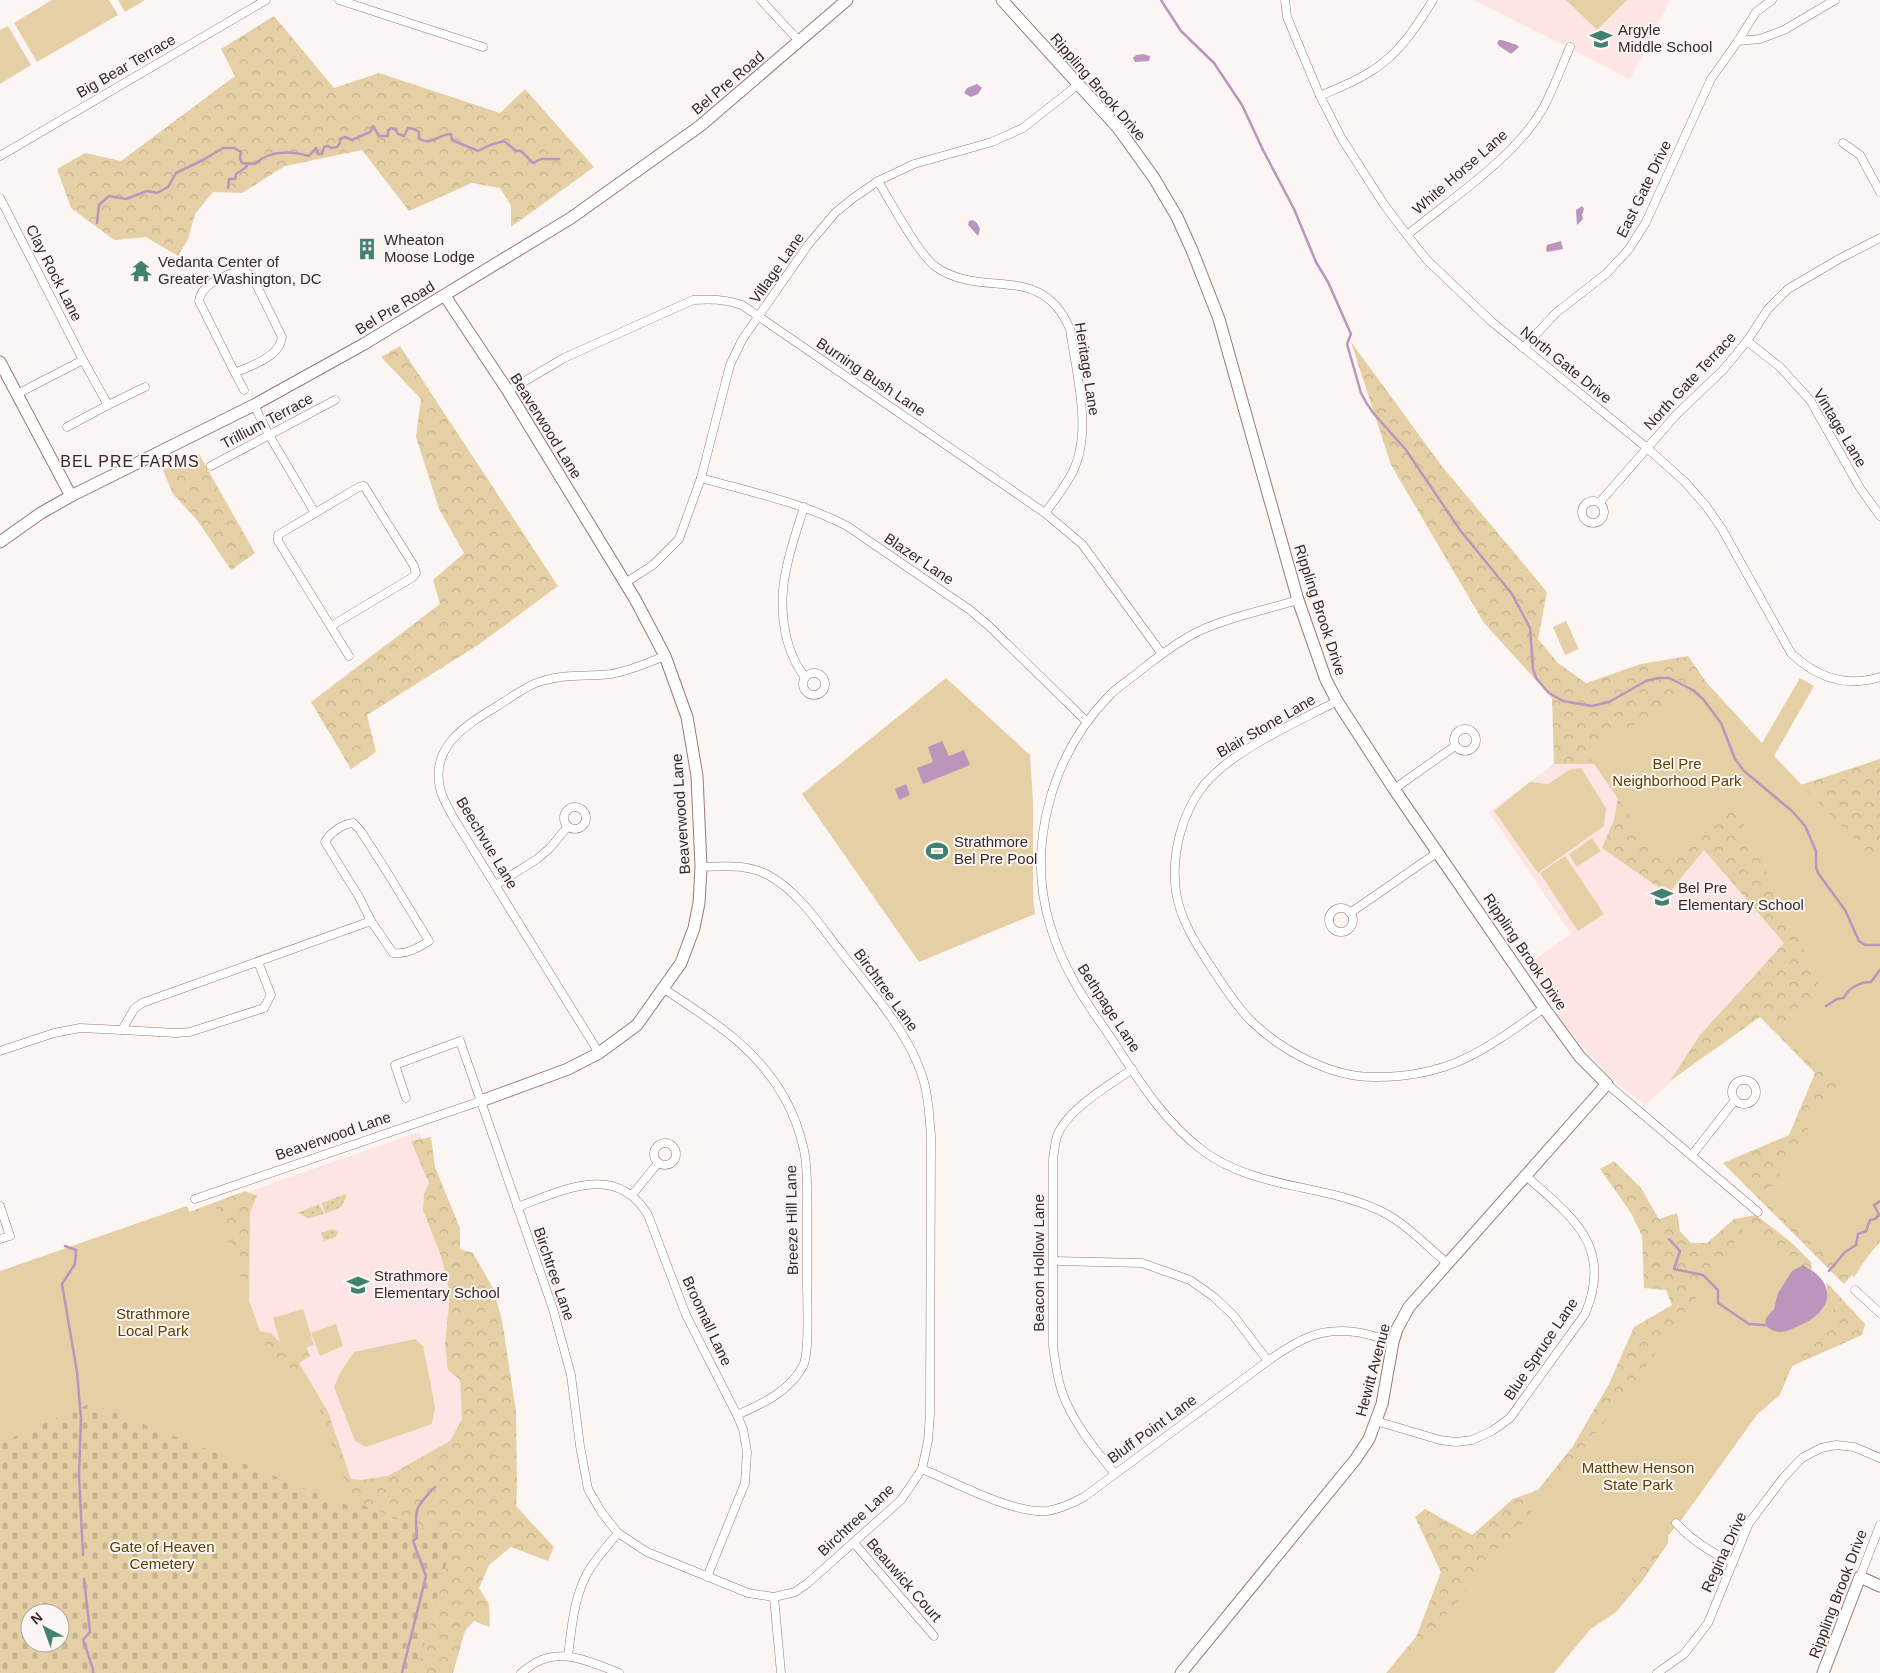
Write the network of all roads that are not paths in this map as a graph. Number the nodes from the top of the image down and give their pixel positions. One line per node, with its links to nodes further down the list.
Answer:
1 (266, 0): 18 (street, Big Bear Terrace)
2 (338, 0): 13 (street)
3 (761, 0): 12 (street)
4 (847, 0): 12 (street, Bel Pre Road)
5 (1002, 0): 15 (street, Rippling Brook Drive)
6 (1277, 0): 10 (street, North Gate Drive)
7 (1433, 0): 16 (street)
8 (1772, 0): 11 (street, East Gate Drive)
9 (1835, 0): 11 (street)
10 (1286, 4): 16 (street, North Gate Drive)
11 (1738, 41): 27 (street, East Gate Drive)
12 (800, 42): 24 (street, Bel Pre Road)
13 (483, 47)
14 (1570, 47): 22 (street, White Horse Lane)
15 (1079, 84): 19 (street, Village Lane); 51 (street, Rippling Brook Drive)
16 (1320, 96): 22 (street, North Gate Drive)
17 (1843, 144): 20 (street)
18 (0, 156)
19 (878, 181): 25 (street, Village Lane); 47 (street, Heritage Lane)
20 (1880, 192)
21 (0, 198): 28 (street, Clay Rock Lane)
22 (1407, 235): 27 (street, North Gate Drive)
23 (1880, 238): 26 (street, North Gate Terrace)
24 (445, 296): 33 (street, Beaverwood Lane); 37 (street, Bel Pre Road)
25 (759, 317): 33 (street, Burning Bush Lane); 42 (street, Village Lane); 47 (street, Burning Bush Lane)
26 (1746, 341): 40 (street, North Gate Terrace); 48 (street, Vintage Lane)
27 (1523, 348): 40 (street, North Gate Drive)
28 (83, 360): 34 (street); 36 (street, Clay Rock Lane)
29 (0, 362): 34 (street)
30 (236, 373): 30 (street); 32 (street)
31 (145, 387): 36 (street)
32 (244, 390)
33 (508, 391): 50 (street, Beaverwood Lane)
34 (17, 394): 43 (street)
35 (335, 400): 39 (street, Trillium Terrace)
36 (108, 405): 38 (street)
37 (254, 405): 39 (street); 43 (street, Bel Pre Road)
38 (67, 427)
39 (269, 435): 41 (street, Trillium Terrace); 46 (street)
40 (1646, 448): 44 (street, North Gate Terrace); 57 (street, North Gate Drive)
41 (211, 466)
42 (701, 478): 45 (street, Blazer Lane); 50 (street, Village Lane)
43 (71, 496): 49 (street, Bel Pre Road)
44 (1600, 502)
45 (804, 507): 56 (street); 59 (street, Blazer Lane)
46 (315, 513): 52 (street); 52 (street)
47 (1045, 513): 53 (street, Burning Bush Lane)
48 (1880, 516)
49 (0, 542)
50 (625, 583): 55 (street, Beaverwood Lane)
51 (1298, 600): 53 (street, Bethpage Lane); 58 (street, Rippling Brook Drive)
52 (331, 626): 54 (street)
53 (1162, 654): 59 (street, Bethpage Lane)
54 (349, 656)
55 (665, 656): 64 (street, Beaverwood Lane); 65 (street, Beechvue Lane)
56 (804, 677)
57 (1880, 677)
58 (1337, 701): 61 (street, Rippling Brook Drive); 70 (street, Blair Stone Lane)
59 (1087, 722): 74 (street, Bethpage Lane)
60 (1455, 746): 61 (street)
61 (1394, 788): 63 (street, Rippling Brook Drive)
62 (568, 826): 65 (street)
63 (1438, 852): 66 (street); 70 (street, Rippling Brook Drive)
64 (701, 867): 69 (street, Beaverwood Lane); 97 (street, Birchtree Lane)
65 (496, 885): 73 (street, Beechvue Lane)
66 (1350, 913)
67 (371, 921): 67 (street); 68 (street)
68 (258, 962): 71 (street); 71 (street)
69 (664, 989): 73 (street, Beaverwood Lane); 94 (street, Breeze Hill Lane)
70 (1544, 1008): 75 (street, Rippling Brook Drive)
71 (122, 1030): 72 (street)
72 (0, 1050)
73 (599, 1053): 78 (street, Beaverwood Lane)
74 (1132, 1069): 88 (street, Beacon Hollow Lane); 89 (street, Bethpage Lane)
75 (1607, 1084): 79 (street, Rippling Brook Drive); 81 (street, Hewitt Avenue)
76 (406, 1098): 78 (street, Beaverwood Lane)
77 (1735, 1100): 79 (street)
78 (481, 1101): 83 (street, Beaverwood Lane); 85 (street, Birchtree Lane)
79 (1692, 1155): 86 (street, Rippling Brook Drive)
80 (658, 1163): 82 (street)
81 (1526, 1176): 89 (street, Hewitt Avenue); 95 (street, Blue Spruce Lane)
82 (632, 1195): 85 (street, Broomall Lane); 94 (street, Broomall Lane)
83 (195, 1199)
84 (0, 1206): 87 (street)
85 (517, 1207): 101 (street, Birchtree Lane)
86 (1758, 1212)
87 (0, 1239)
88 (1054, 1261): 93 (street); 98 (street, Beacon Hollow Lane)
89 (1447, 1263): 92 (street, Hewitt Avenue)
90 (1855, 1290): 91 (street)
91 (1880, 1313)
92 (1393, 1342): 93 (street, Bluff Point Lane); 95 (street, Hewitt Avenue)
93 (1268, 1361): 98 (street, Bluff Point Lane)
94 (737, 1415): 104 (street, Broomall Lane)
95 (1376, 1421): 113 (street, Hewitt Avenue)
96 (1880, 1458): 103 (street, Regina Drive)
97 (922, 1469): 98 (street, Bluff Point Lane); 102 (street, Birchtree Lane)
98 (1115, 1474)
99 (1676, 1523): 103 (street)
100 (1880, 1525): 105 (street, Rippling Brook Drive)
101 (618, 1533): 104 (street, Birchtree Lane); 109 (street)
102 (854, 1543): 107 (street, Birchtree Lane); 108 (street, Beauwick Court)
103 (1732, 1562): 114 (street, Regina Drive)
104 (707, 1577): 107 (street, Birchtree Lane)
105 (1860, 1577): 106 (street); 115 (street, Rippling Brook Drive)
106 (1880, 1586)
107 (774, 1597): 112 (street)
108 (934, 1636)
109 (568, 1656): 110 (street); 111 (street)
110 (521, 1673)
111 (619, 1673)
112 (781, 1673)
113 (1181, 1673)
114 (1657, 1673)
115 (1823, 1673)

